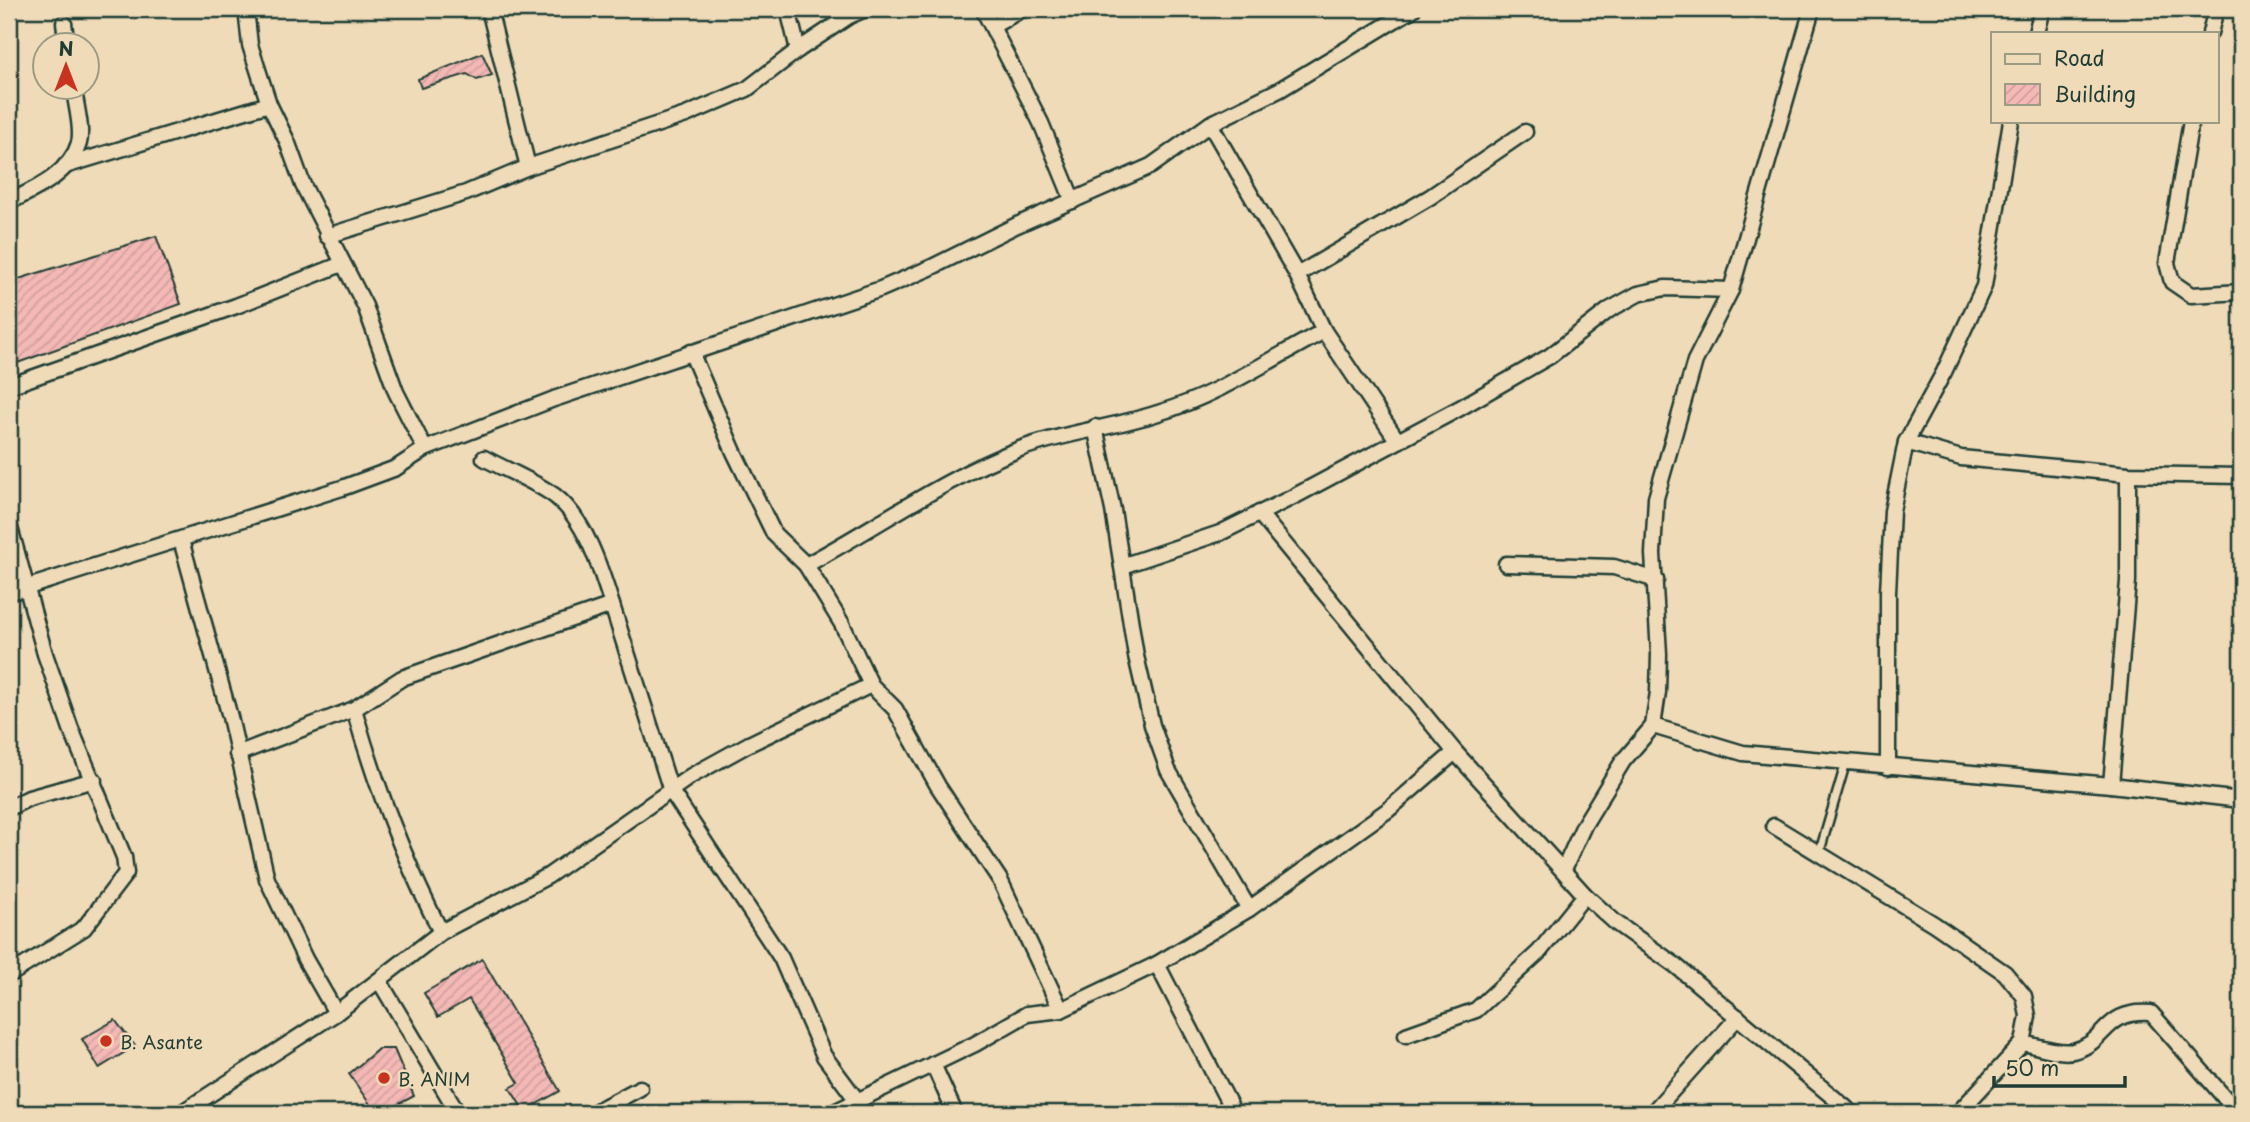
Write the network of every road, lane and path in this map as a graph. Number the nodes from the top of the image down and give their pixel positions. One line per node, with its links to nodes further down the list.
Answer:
1 (246, 9): 18 (street)
2 (489, 9): 24 (street)
3 (789, 9): 16 (street)
4 (866, 9): 16 (street)
5 (983, 9): 12 (street)
6 (1023, 9): 12 (street)
7 (1413, 9): 21 (street)
8 (1812, 9): 30 (street)
9 (2042, 9): 14 (street)
10 (2216, 9): 15 (street)
11 (64, 23): 13 (street)
12 (993, 26): 25 (street)
13 (65, 32)
14 (2036, 32)
15 (2210, 32)
16 (798, 50): 24 (street)
17 (76, 102): 23 (street)
18 (269, 104): 23 (street); 27 (street)
19 (2011, 122): 37 (street)
20 (2191, 122): 31 (street)
21 (1210, 124): 25 (street); 29 (street)
22 (1525, 132): 29 (street)
23 (65, 166): 26 (street)
24 (528, 167): 27 (street)
25 (1073, 201): 33 (street)
26 (9, 202)
27 (327, 236): 28 (street)
28 (342, 264): 34 (street); 38 (street)
29 (1297, 275): 32 (street)
30 (1731, 290): 36 (street); 48 (street)
31 (2241, 292)
32 (1324, 331): 35 (street); 36 (street)
33 (691, 352): 38 (street); 46 (street)
34 (9, 386)
35 (1095, 427): 46 (street); 47 (street)
36 (1397, 440): 42 (street)
37 (1906, 442): 40 (street); 58 (street)
38 (425, 449): 44 (street)
39 (484, 458): 51 (street)
40 (2128, 474): 41 (street); 60 (street)
41 (2241, 476)
42 (1259, 513): 47 (street); 55 (street)
43 (9, 524): 49 (street)
44 (181, 540): 49 (street); 56 (street)
45 (1506, 564): 48 (street)
46 (806, 565): 52 (street)
47 (1122, 566): 68 (street)
48 (1656, 580): 54 (street)
49 (26, 587): 50 (street); 59 (street)
50 (9, 593)
51 (612, 605): 53 (street); 61 (street)
52 (871, 685): 61 (street); 73 (street)
53 (354, 709): 56 (street); 69 (street)
54 (1653, 726): 57 (street); 66 (street)
55 (1455, 752): 66 (street); 68 (street)
56 (237, 754): 74 (street)
57 (1847, 761): 58 (street); 65 (lane)
58 (1888, 767): 60 (street)
59 (94, 780): 63 (street); 71 (street)
60 (2111, 785): 62 (street)
61 (671, 791): 69 (street); 80 (street)
62 (2241, 800)
63 (9, 808)
64 (1774, 826): 65 (street)
65 (1819, 854): 77 (street)
66 (1564, 869): 67 (street)
67 (1585, 895): 75 (street); 76 (street)
68 (1249, 909): 70 (street)
69 (441, 932): 72 (street)
70 (1157, 964): 73 (street); 86 (street)
71 (9, 975)
72 (380, 982): 74 (street); 82 (street)
73 (1061, 1010): 78 (street)
74 (336, 1013): 81 (street)
75 (1738, 1017): 87 (street); 88 (street)
76 (1406, 1035)
77 (2023, 1043): 89 (street); 90 (street)
78 (933, 1064): 80 (street); 85 (street)
79 (640, 1088): 83 (street)
80 (856, 1099): 84 (street)
81 (181, 1113)
82 (458, 1113)
83 (593, 1113)
84 (832, 1113)
85 (955, 1113)
86 (1234, 1113)
87 (1652, 1113)
88 (1852, 1113)
89 (1958, 1113)
90 (2238, 1113)

